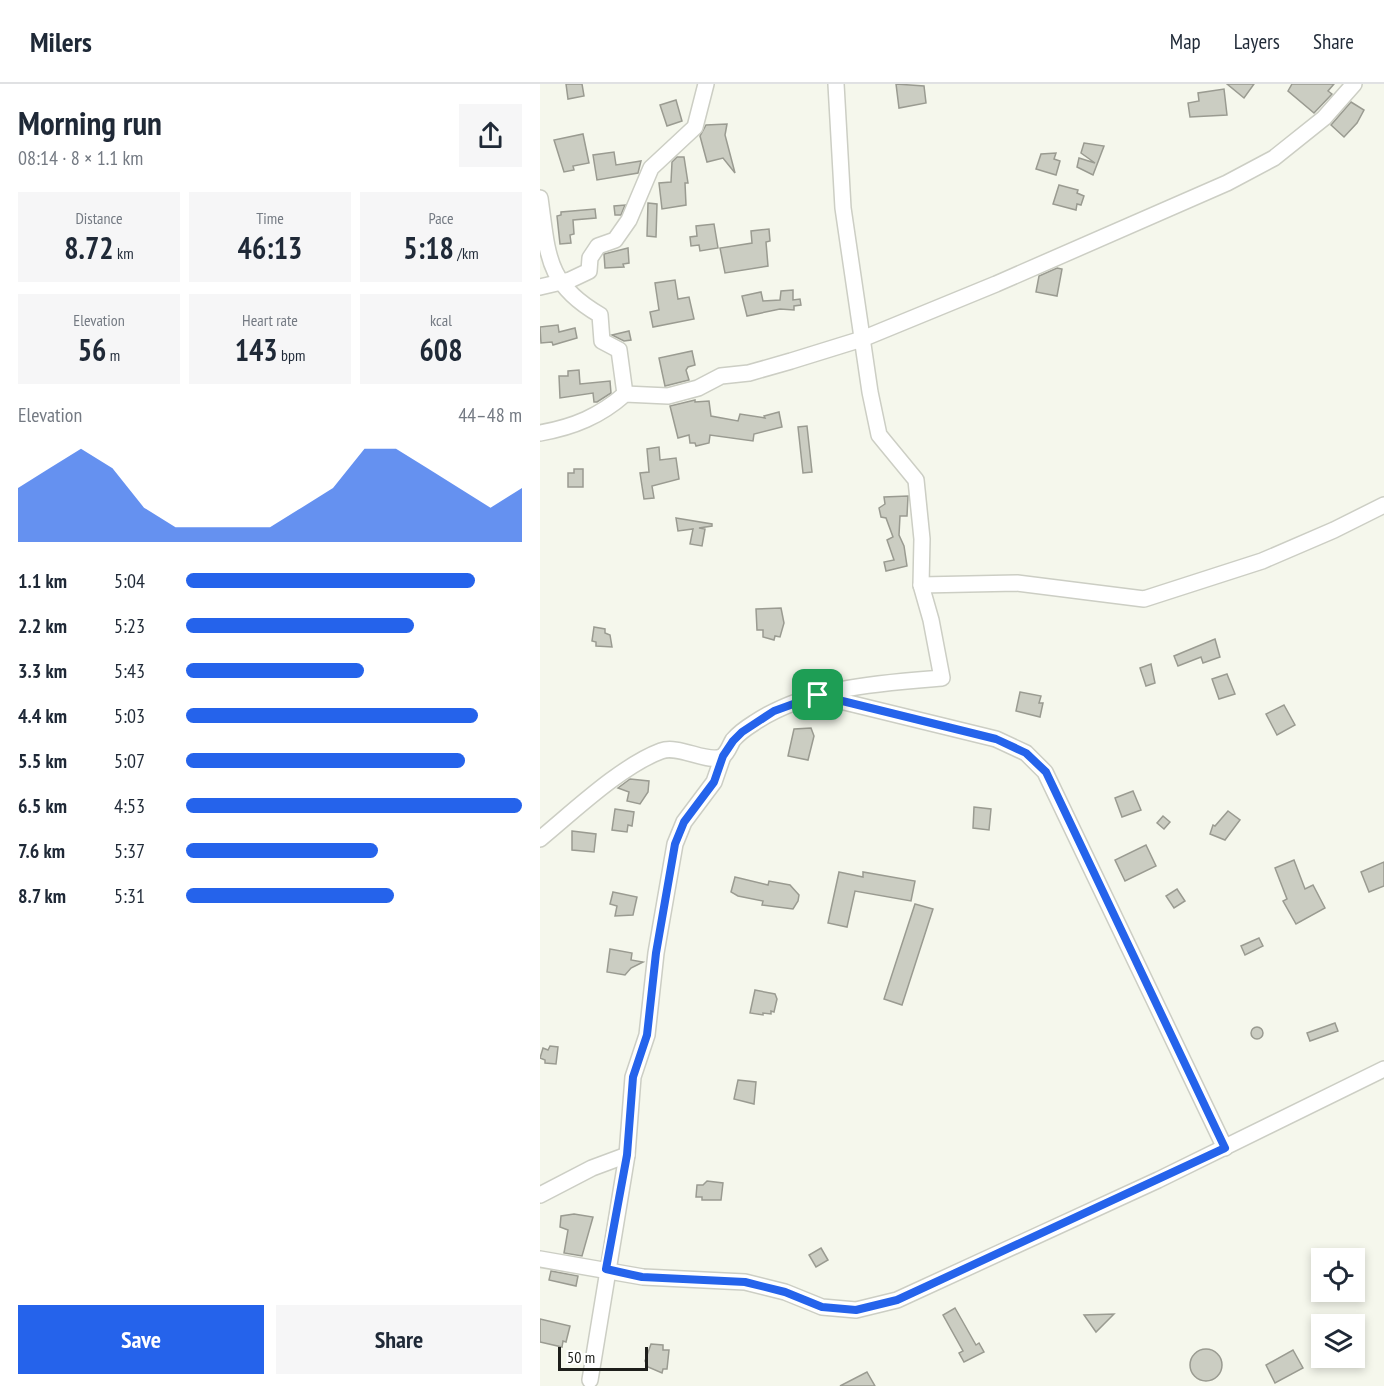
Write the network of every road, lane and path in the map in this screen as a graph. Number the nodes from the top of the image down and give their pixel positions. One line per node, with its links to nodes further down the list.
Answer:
1 (706, 84): 5 (street)
2 (836, 84): 7 (street)
3 (1354, 84): 7 (street)
4 (540, 198): 5 (street)
5 (559, 283): 6 (street); 8 (street)
6 (540, 287)
7 (862, 339): 8 (street); 11 (street)
8 (625, 394): 9 (street)
9 (540, 433)
10 (1384, 505): 11 (street)
11 (921, 585): 12 (street)
12 (818, 695): 13 (street); 16 (street)
13 (723, 756): 14 (street); 17 (street)
14 (540, 839)
15 (1384, 1068): 16 (street)
16 (1225, 1148): 20 (street)
17 (627, 1155): 18 (street); 20 (street)
18 (540, 1195)
19 (540, 1259): 20 (street)
20 (606, 1269): 21 (street)
21 (590, 1380)

